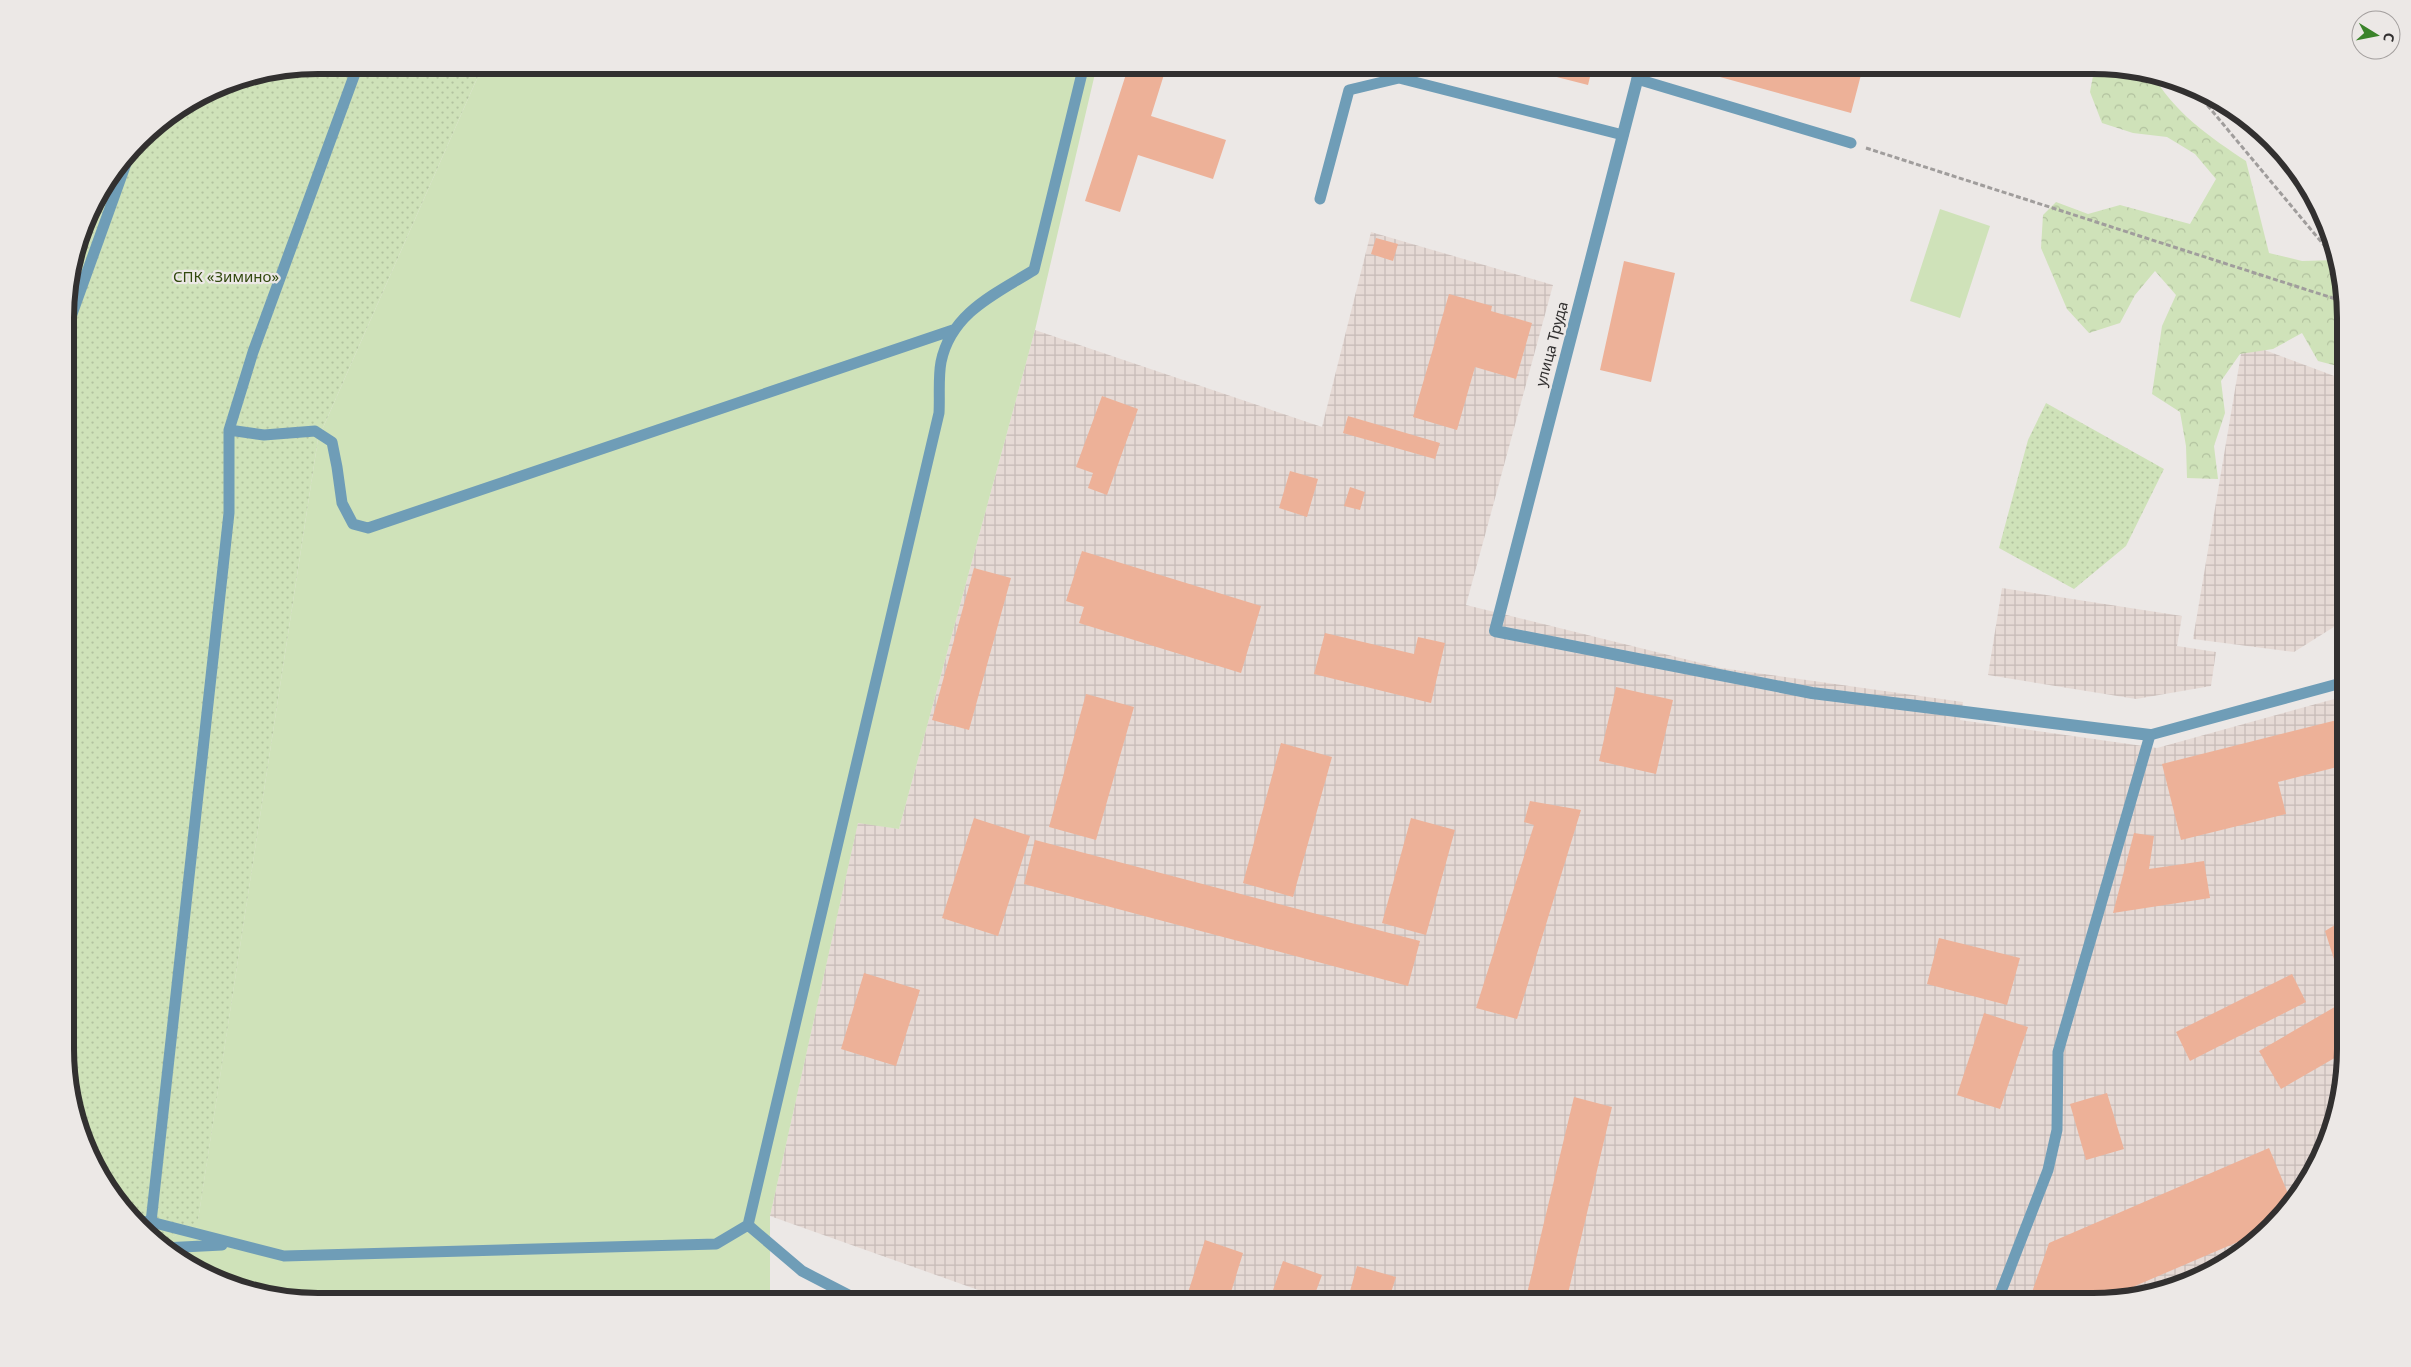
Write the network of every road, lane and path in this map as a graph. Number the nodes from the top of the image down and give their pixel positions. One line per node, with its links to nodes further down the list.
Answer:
1 (355, 74): 14 (lane)
2 (1082, 74): 13 (lane)
3 (1639, 74): 4 (street, улица Труда)
4 (1638, 79): 6 (street, улица Труда); 7 (lane)
5 (2203, 100): 10 (path)
6 (1623, 135): 9 (lane); 16 (street, улица Труда)
7 (1851, 143): 11 (path)
8 (124, 169): 12 (lane)
9 (1320, 199)
10 (2327, 249)
11 (2337, 299)
12 (74, 308)
13 (953, 330): 14 (lane); 19 (lane)
14 (229, 430): 18 (lane)
15 (2337, 684): 16 (lane)
16 (2150, 735): 23 (lane)
17 (145, 1222): 18 (lane)
18 (151, 1222): 20 (lane)
19 (748, 1225): 20 (lane); 22 (lane)
20 (234, 1245): 21 (lane)
21 (175, 1247)
22 (844, 1293)
23 (2000, 1293)

